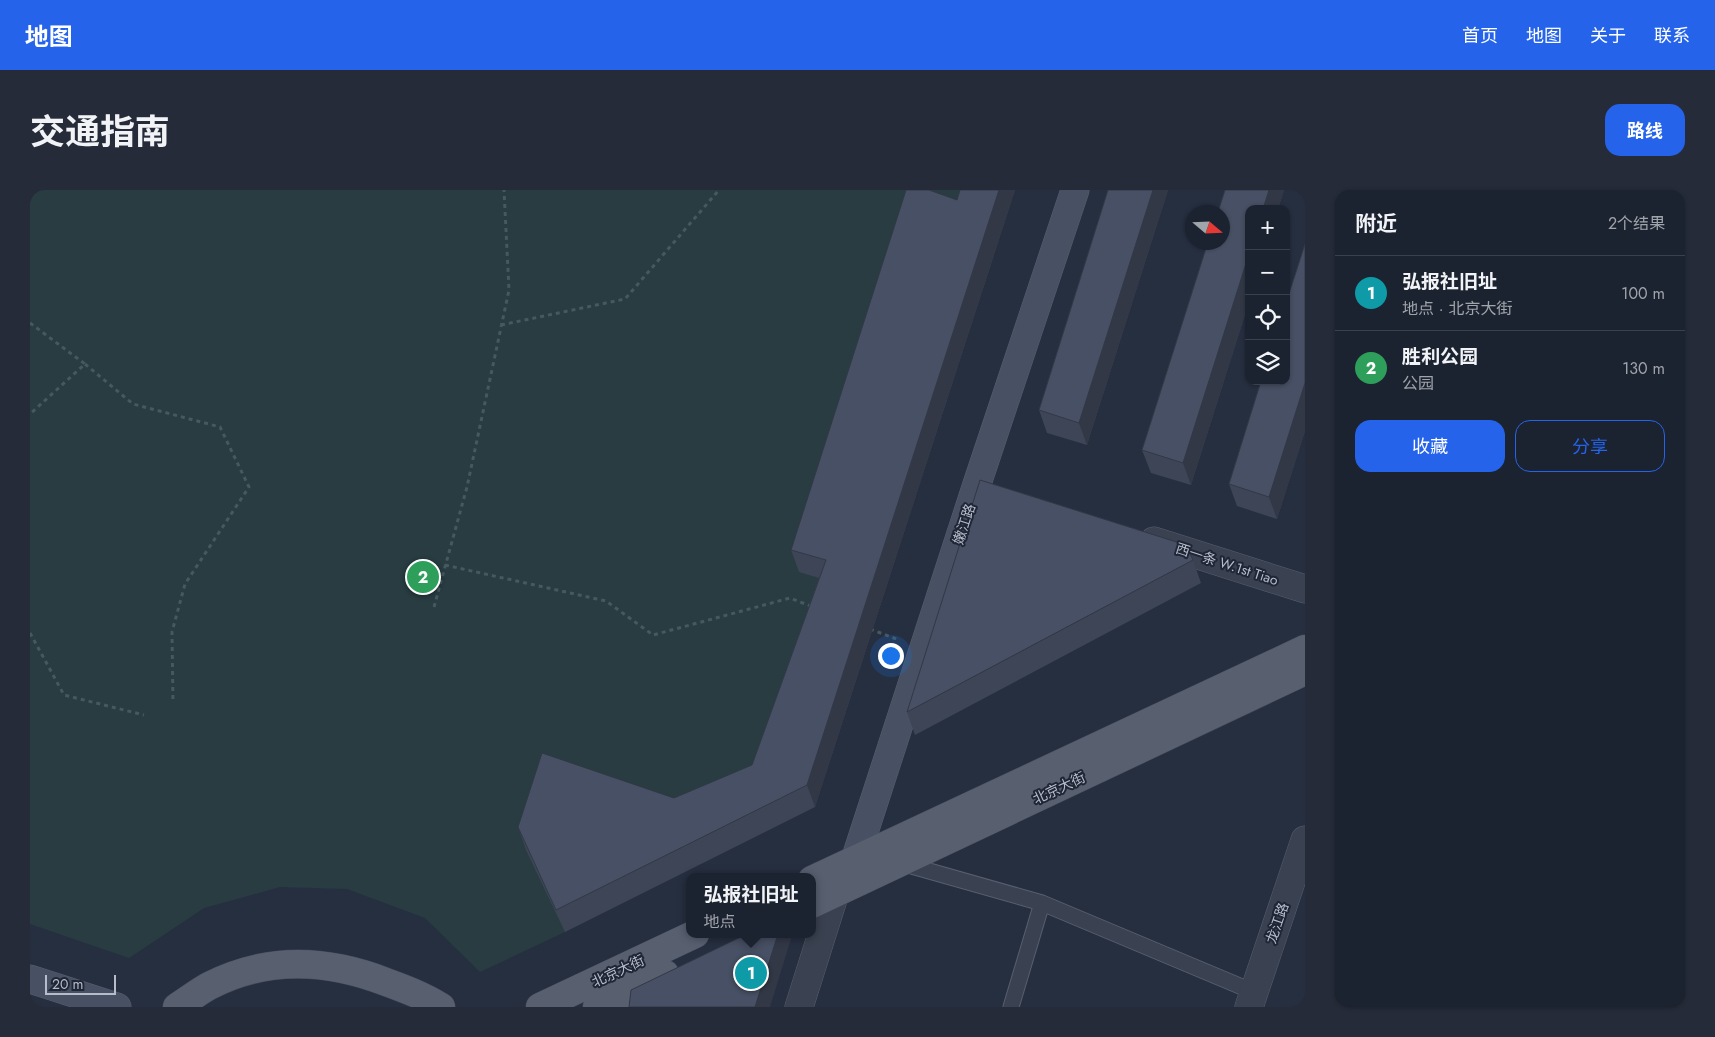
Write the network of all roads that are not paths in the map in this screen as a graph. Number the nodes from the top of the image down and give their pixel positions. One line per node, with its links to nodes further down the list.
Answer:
1 (1075, 190): 2 (main road, 嫩江路)
2 (977, 484): 3 (street); 9 (main road, 嫩江路)
3 (1005, 493)
4 (1127, 532): 5 (street, 西一条 W.1st Tiao)
5 (1305, 589)
6 (1305, 649): 9 (main road, 北京大街)
7 (1305, 671): 10 (main road, 北京大街)
8 (1305, 840): 17 (street, 龙江路)
9 (855, 860): 11 (main road, 北京大街)
10 (901, 863): 11 (main road, 北京大街); 12 (lane)
11 (820, 892): 13 (street)
12 (1042, 902): 17 (lane); 24 (lane)
13 (816, 914)
14 (812, 938): 23 (street)
15 (704, 943): 21 (main road, 北京大街); 22 (main road, 北京大街)
16 (30, 979): 18 (main road)
17 (1251, 1000)
18 (117, 1007)
19 (177, 1007): 20 (main road)
20 (441, 1007)
21 (540, 1007)
22 (597, 1007)
23 (799, 1007)
24 (1011, 1007)

